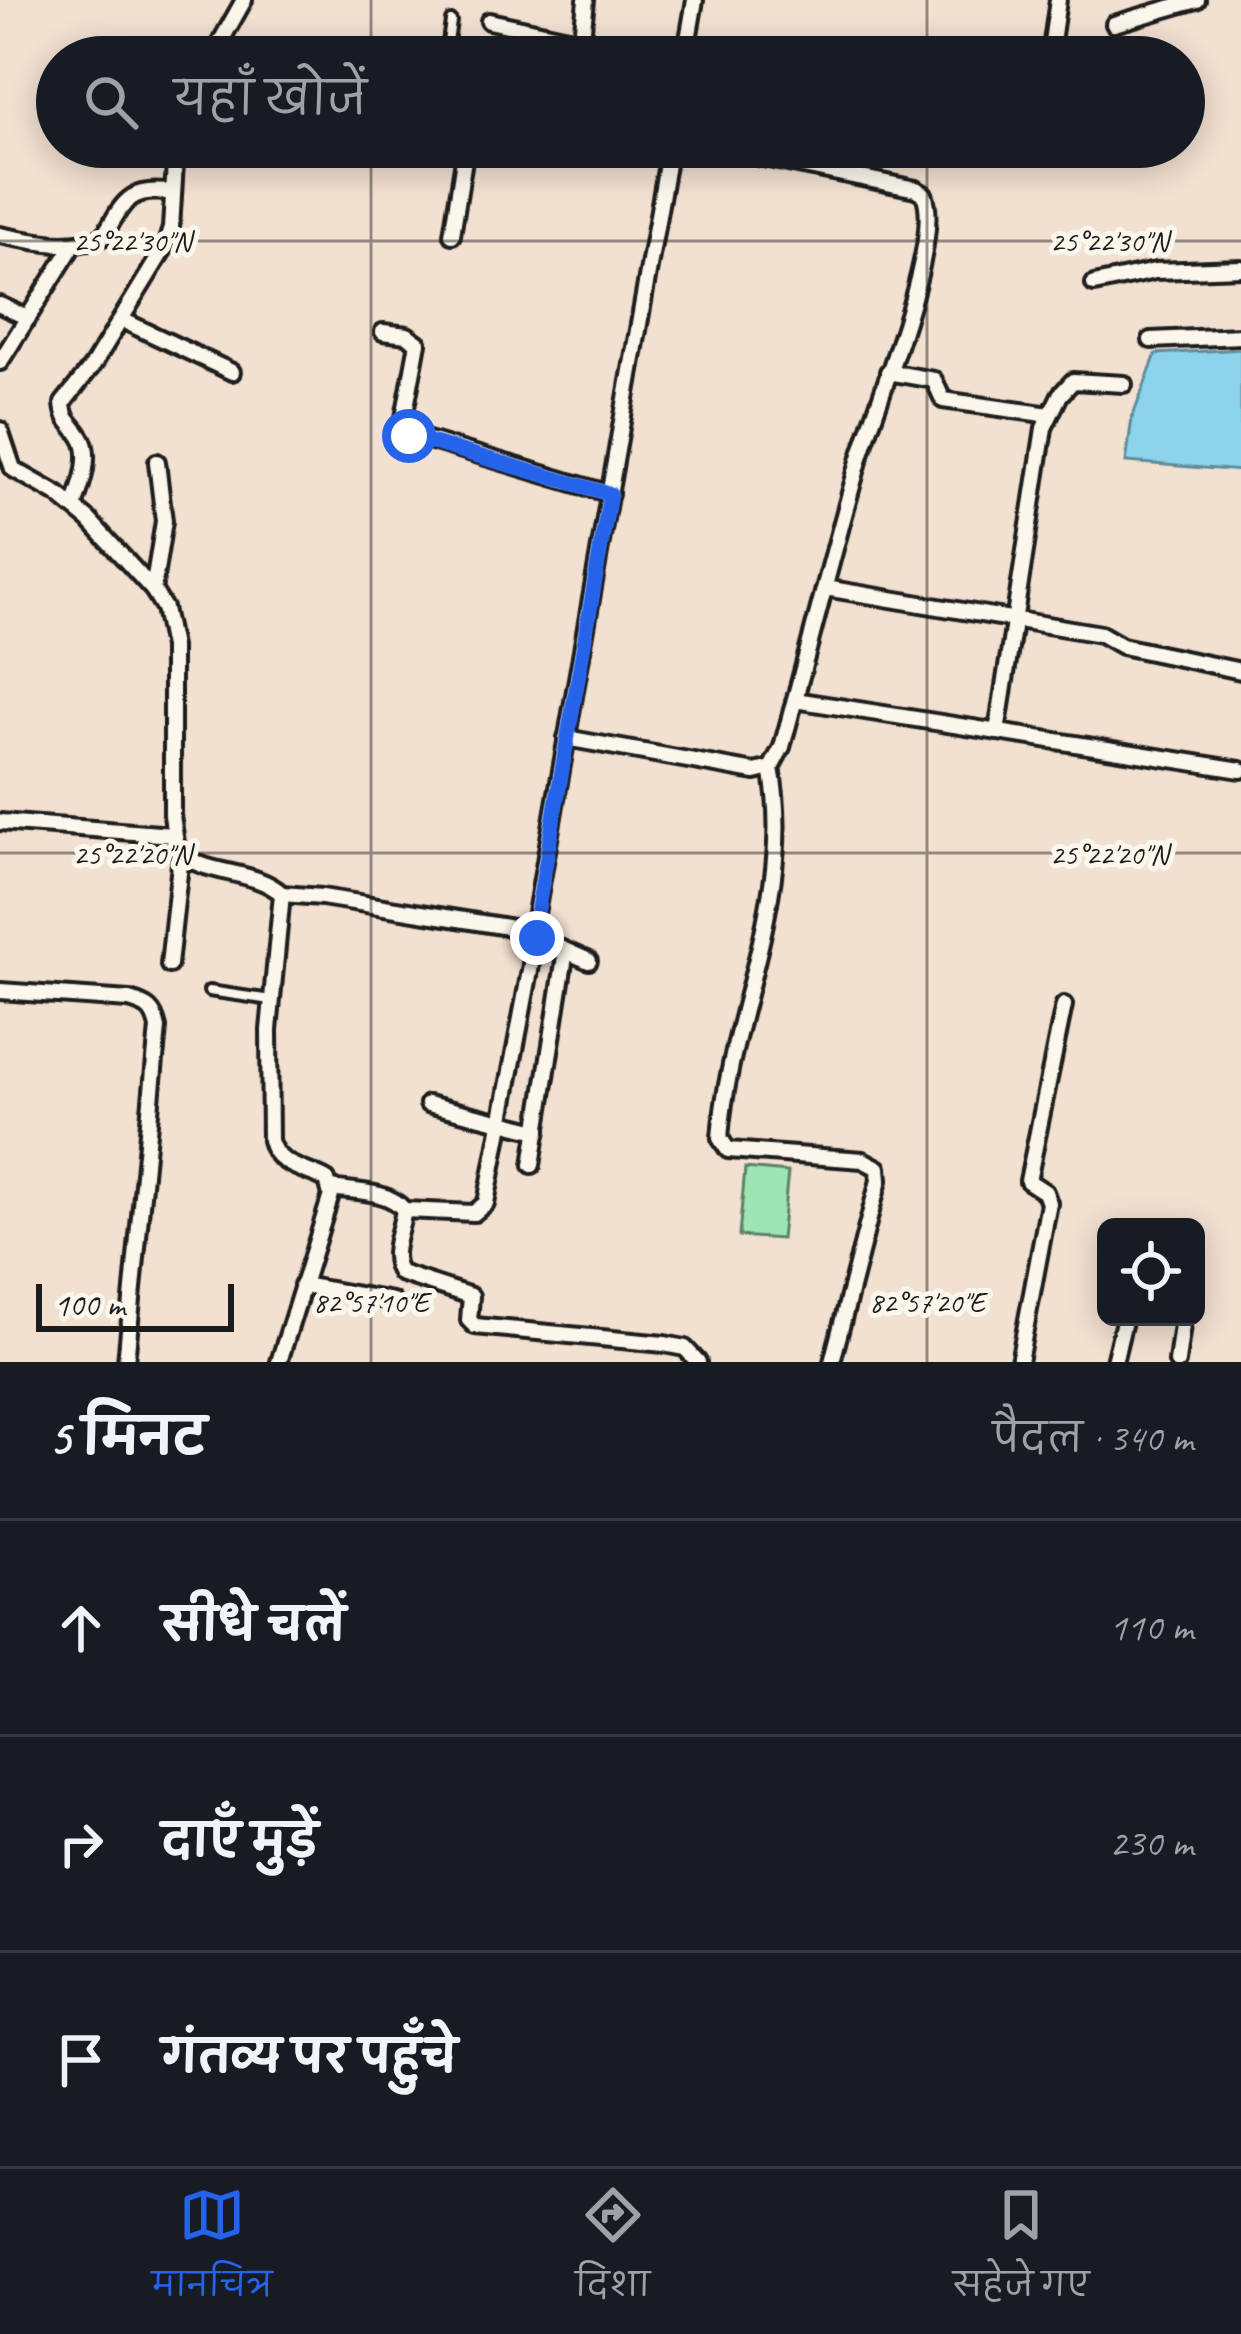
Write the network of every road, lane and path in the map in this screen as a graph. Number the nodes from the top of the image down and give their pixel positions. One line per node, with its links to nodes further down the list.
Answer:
1 (244, 0): 9 (street)
2 (586, 0): 12 (street)
3 (695, 0): 13 (street)
4 (1058, 0): 14 (street)
5 (1197, 0): 8 (street)
6 (451, 20): 10 (lane)
7 (489, 21): 11 (street)
8 (1114, 24)
9 (224, 36)
10 (449, 36)
11 (538, 36)
12 (582, 36)
13 (689, 36)
14 (1053, 36)
15 (175, 168): 19 (street)
16 (463, 168): 21 (street)
17 (666, 168): 38 (street)
18 (813, 168): 32 (street)
19 (173, 193): 22 (street); 27 (street)
20 (0, 235): 22 (street)
21 (452, 235)
22 (74, 244): 26 (street)
23 (1241, 268): 24 (street)
24 (1094, 284)
25 (0, 305): 26 (street)
26 (28, 318): 31 (street)
27 (122, 320): 33 (street); 39 (street)
28 (382, 332): 38 (street)
29 (1241, 336): 30 (street)
30 (1150, 340)
31 (0, 362)
32 (888, 372): 35 (street); 40 (street)
33 (232, 373)
34 (1124, 384): 35 (street)
35 (1050, 415): 42 (street)
36 (0, 430): 39 (street)
37 (157, 462): 41 (street)
38 (610, 494): 46 (street)
39 (74, 506): 41 (street)
40 (825, 588): 42 (street); 44 (street)
41 (153, 590): 50 (street)
42 (1013, 621): 43 (street); 45 (street)
43 (1241, 671)
44 (794, 700): 45 (street); 47 (street)
45 (997, 732): 48 (street)
46 (566, 738): 47 (street); 53 (street)
47 (771, 768): 74 (street)
48 (1241, 770)
49 (0, 821): 50 (street)
50 (173, 835): 51 (street)
51 (181, 855): 52 (street); 56 (street)
52 (282, 894): 53 (street); 59 (street)
53 (535, 931): 55 (street); 62 (street)
54 (565, 956): 63 (street)
55 (589, 961)
56 (169, 965)
57 (0, 991): 71 (street)
58 (209, 991): 59 (lane)
59 (271, 1000): 65 (street)
60 (1064, 1005): 75 (street)
61 (428, 1104): 62 (street)
62 (503, 1123): 63 (street); 66 (street)
63 (538, 1131): 64 (street)
64 (532, 1166)
65 (331, 1188): 66 (street); 67 (street)
66 (404, 1210): 73 (street)
67 (302, 1285): 68 (street); 72 (street)
68 (392, 1300)
69 (1123, 1326): 76 (street)
70 (1182, 1326): 77 (street)
71 (126, 1362)
72 (279, 1362)
73 (698, 1362)
74 (832, 1362)
75 (1019, 1362)
76 (1114, 1362)
77 (1177, 1362)

